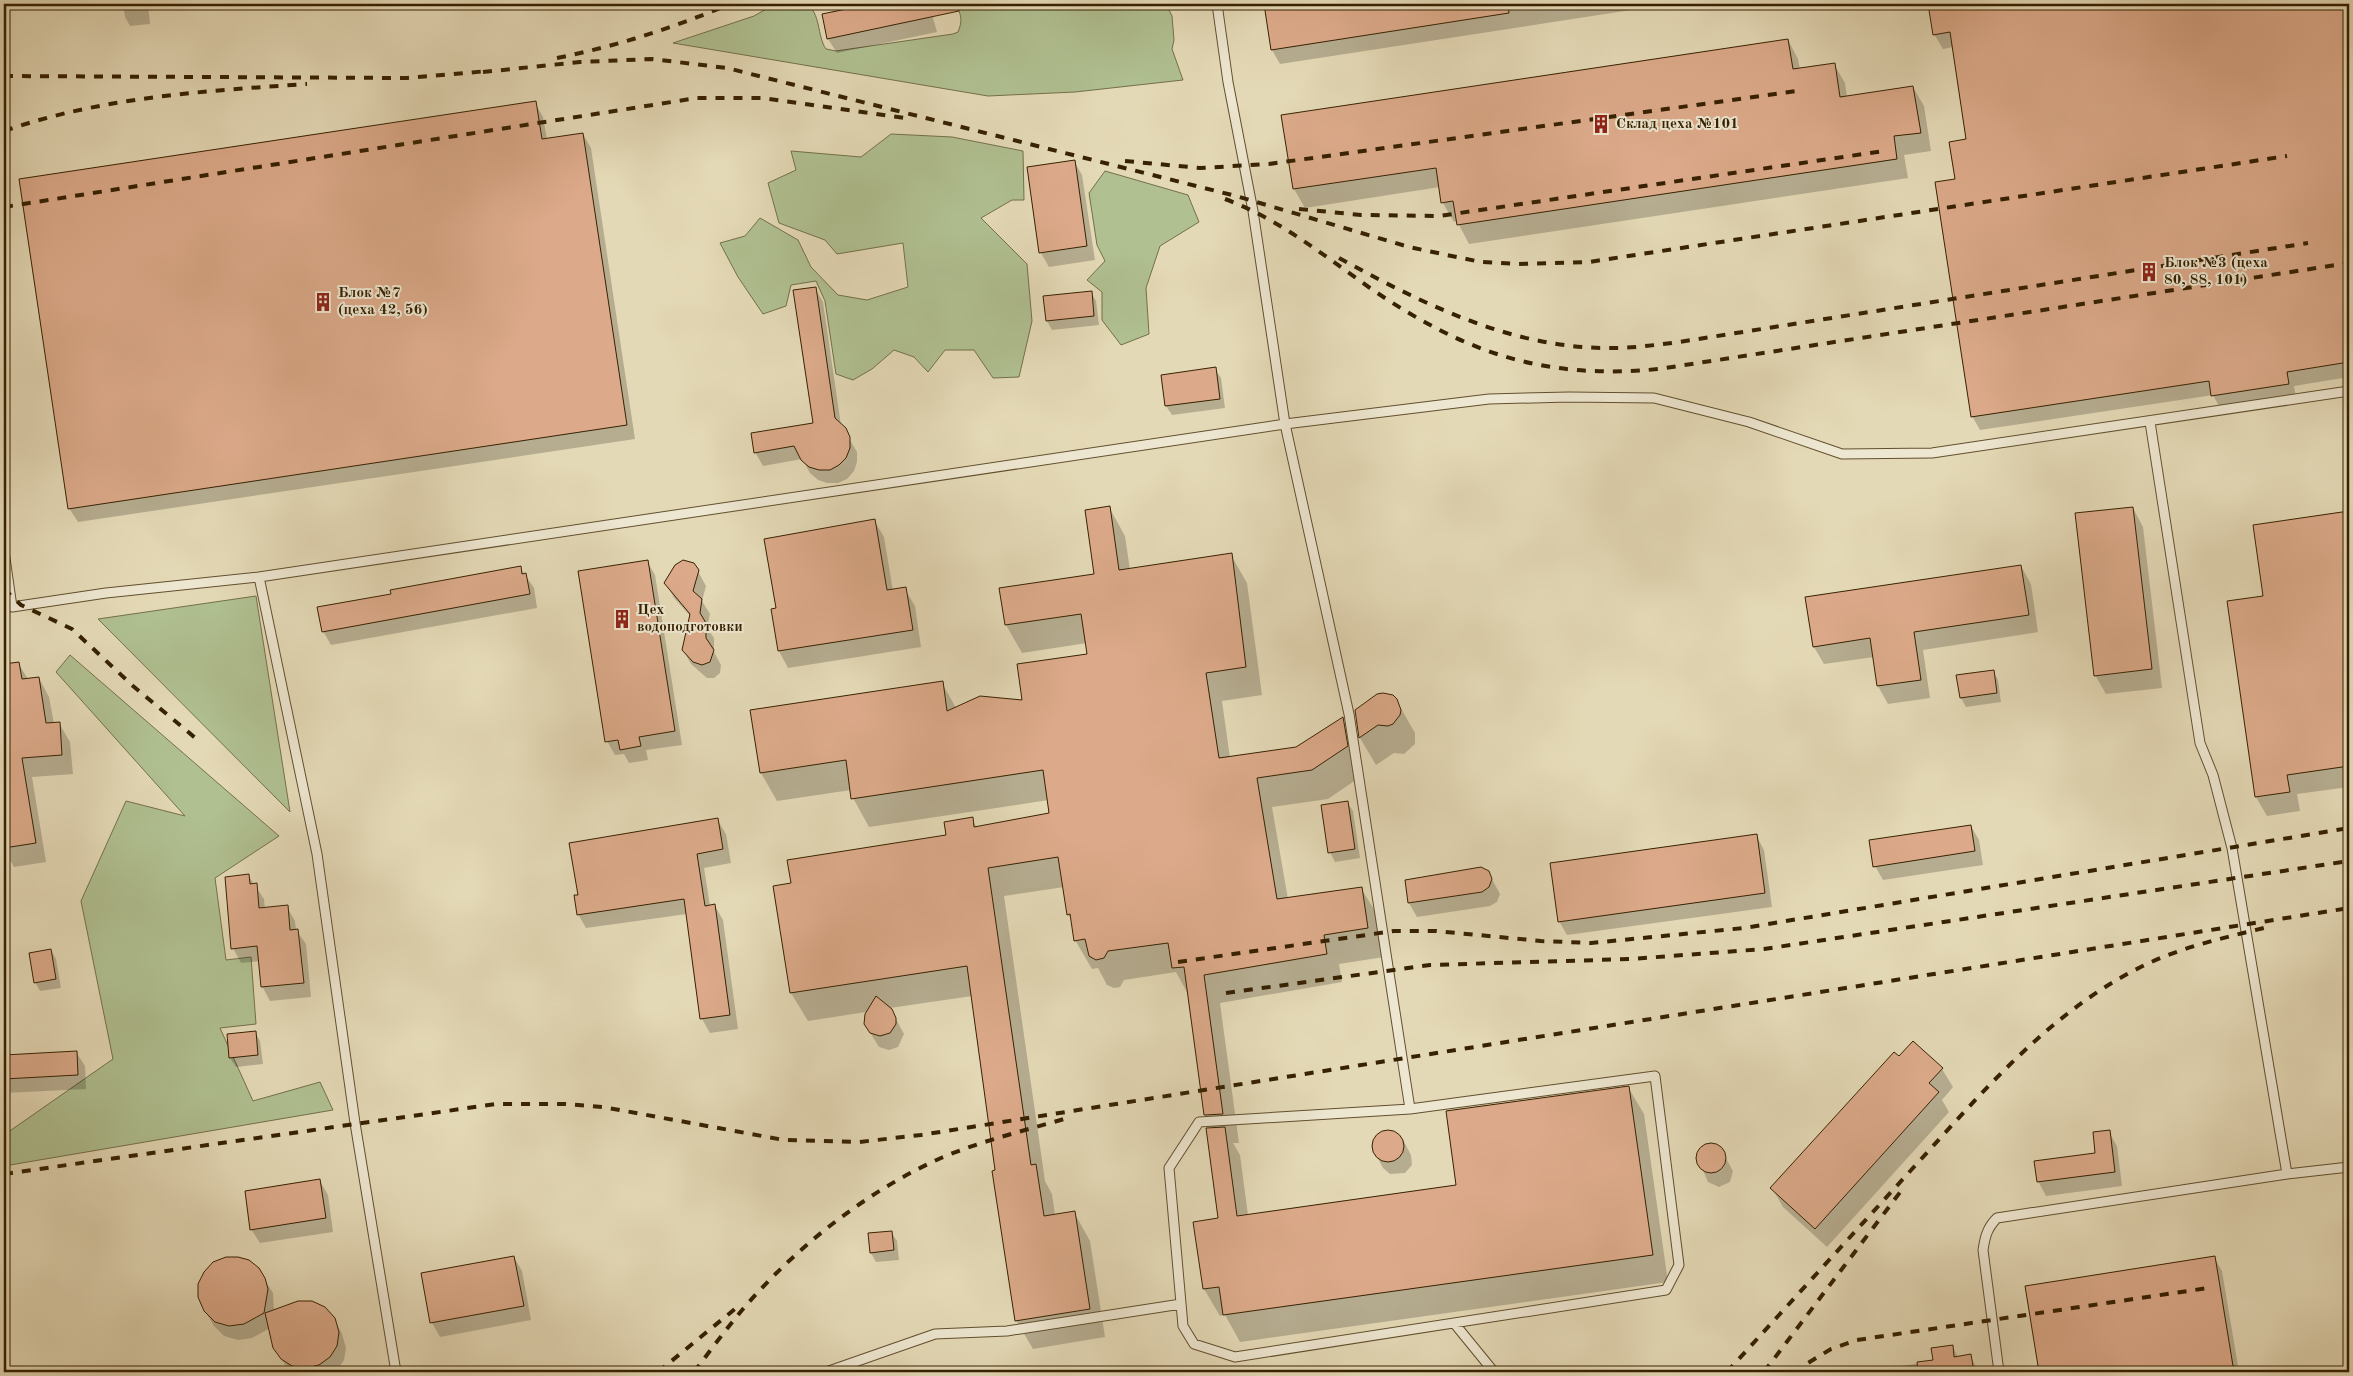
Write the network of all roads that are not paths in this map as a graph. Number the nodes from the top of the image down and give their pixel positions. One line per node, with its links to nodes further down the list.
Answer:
1 (1217, 4): 4 (lane)
2 (2349, 391): 3 (lane)
3 (2150, 422): 4 (lane); 10 (lane)
4 (1285, 424): 6 (lane); 8 (lane)
5 (4, 551): 7 (lane)
6 (259, 577): 7 (lane); 13 (lane)
7 (8, 607)
8 (1410, 1109): 11 (lane); 12 (lane)
9 (2349, 1167): 10 (lane)
10 (2287, 1174): 16 (lane)
11 (1181, 1304): 12 (lane); 14 (lane)
12 (1454, 1323): 15 (lane)
13 (396, 1372)
14 (826, 1372)
15 (1494, 1372)
16 (1999, 1372)

